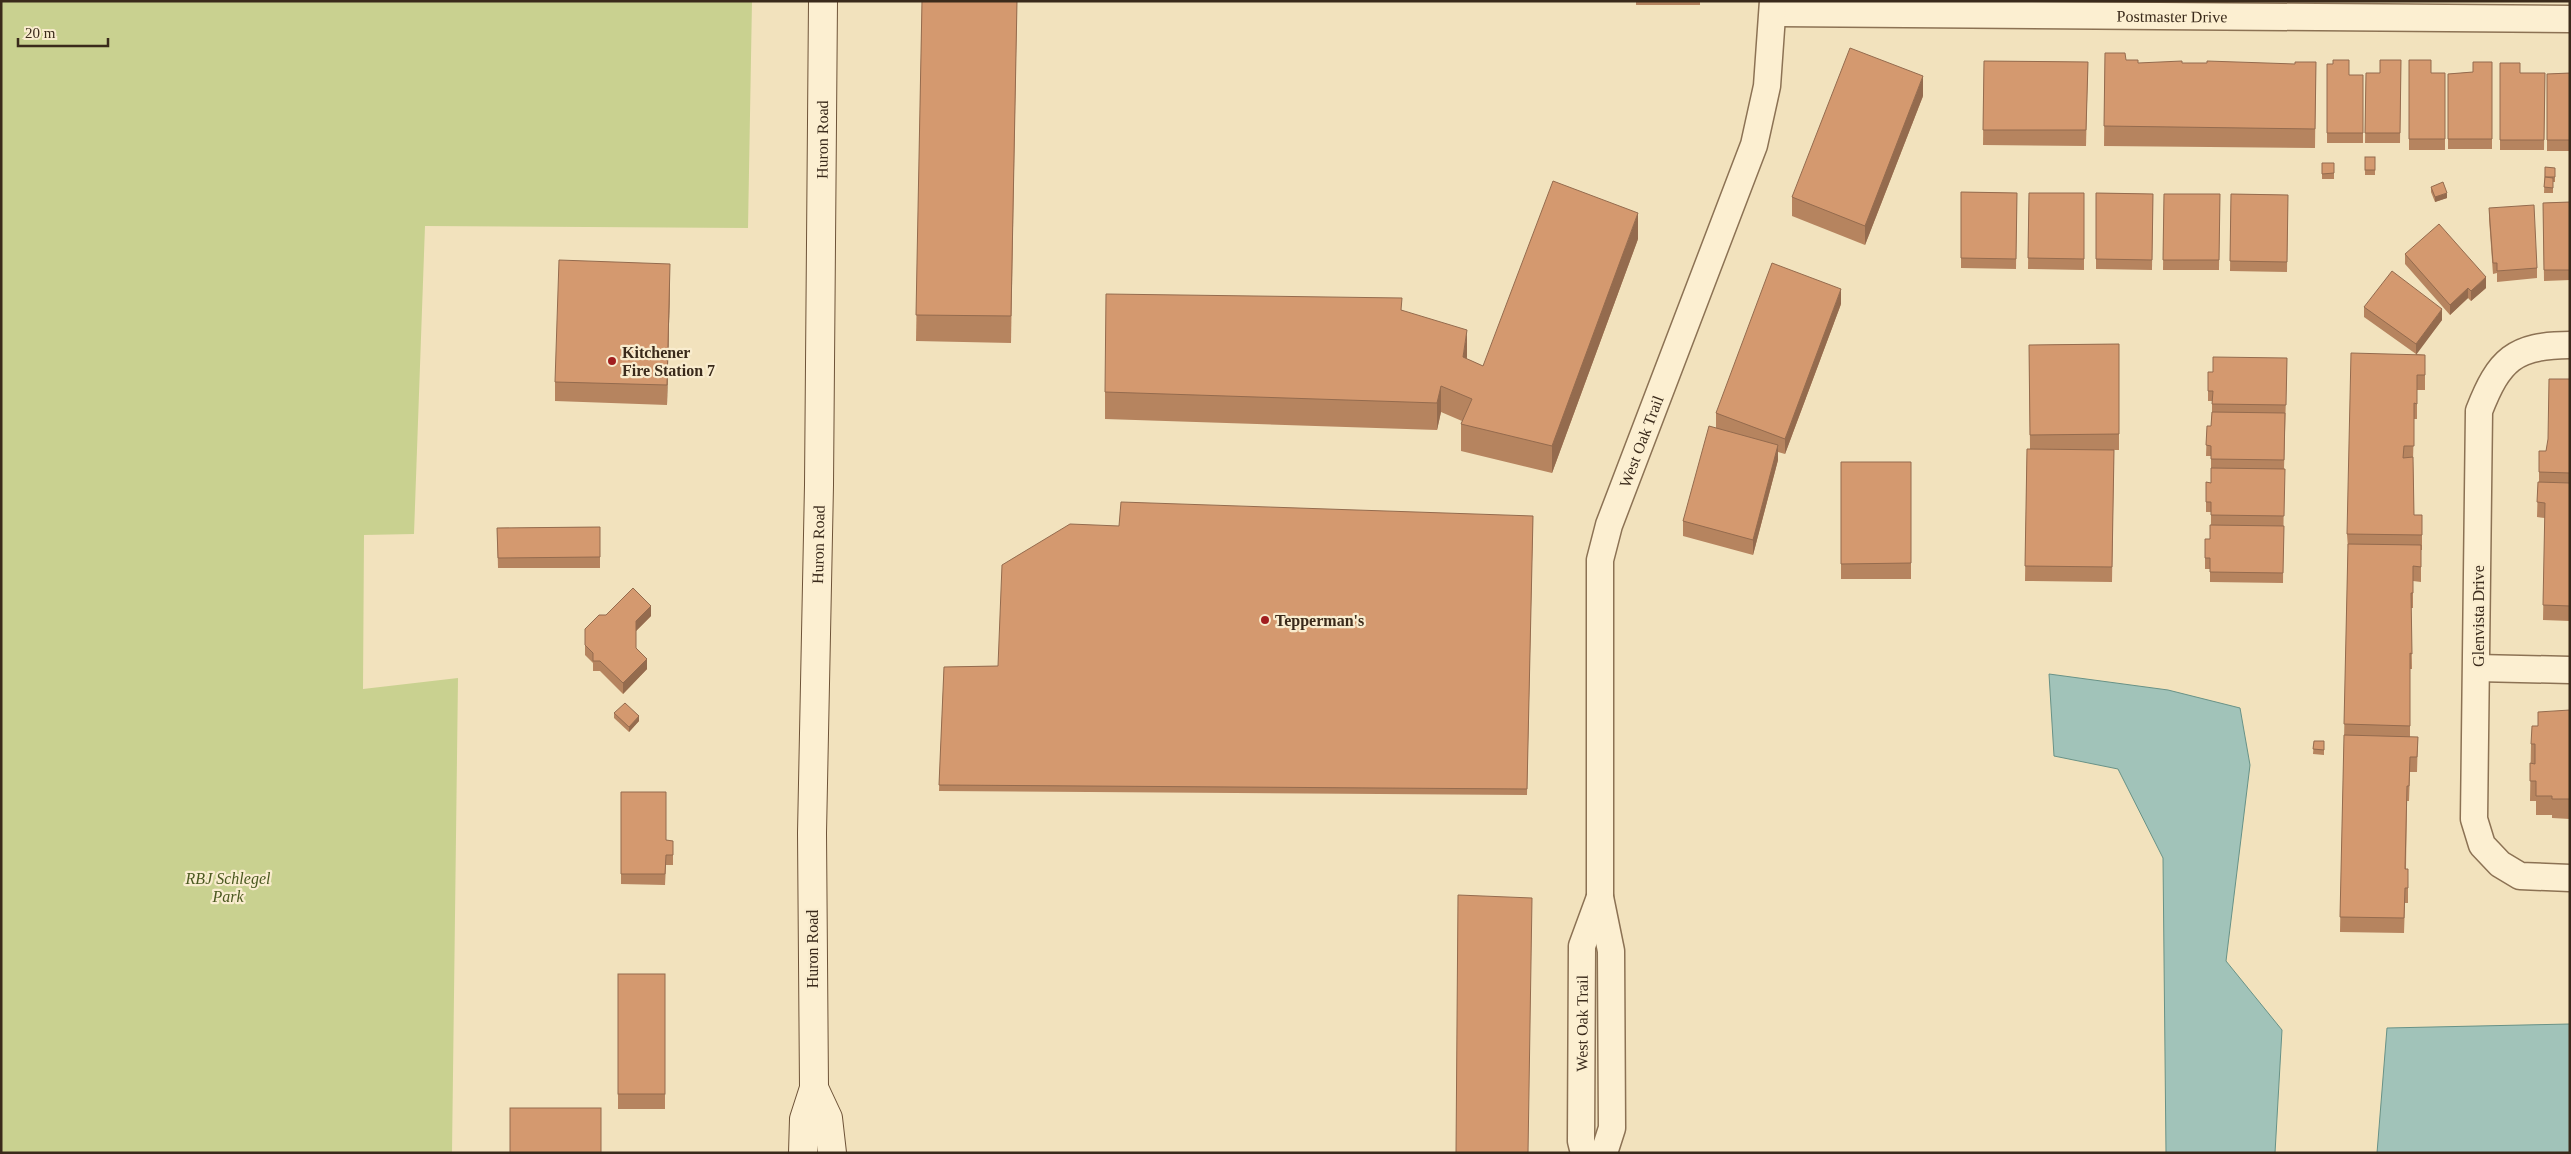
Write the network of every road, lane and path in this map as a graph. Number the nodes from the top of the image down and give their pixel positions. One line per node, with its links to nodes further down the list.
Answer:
1 (824, 1): 9 (main road, Huron Road)
2 (1773, 7): 3 (street, Postmaster Drive); 8 (street, West Oak Trail)
3 (2570, 19)
4 (2570, 345): 5 (street, Glenvista Drive)
5 (2478, 668): 6 (street); 7 (street, Glenvista Drive)
6 (2570, 670)
7 (2570, 878)
8 (1600, 896): 12 (street, West Oak Trail); 13 (street, West Oak Trail)
9 (814, 1088): 10 (main road, Huron Road); 11 (main road, Huron Road)
10 (803, 1153)
11 (832, 1153)
12 (1584, 1153)
13 (1604, 1153)

